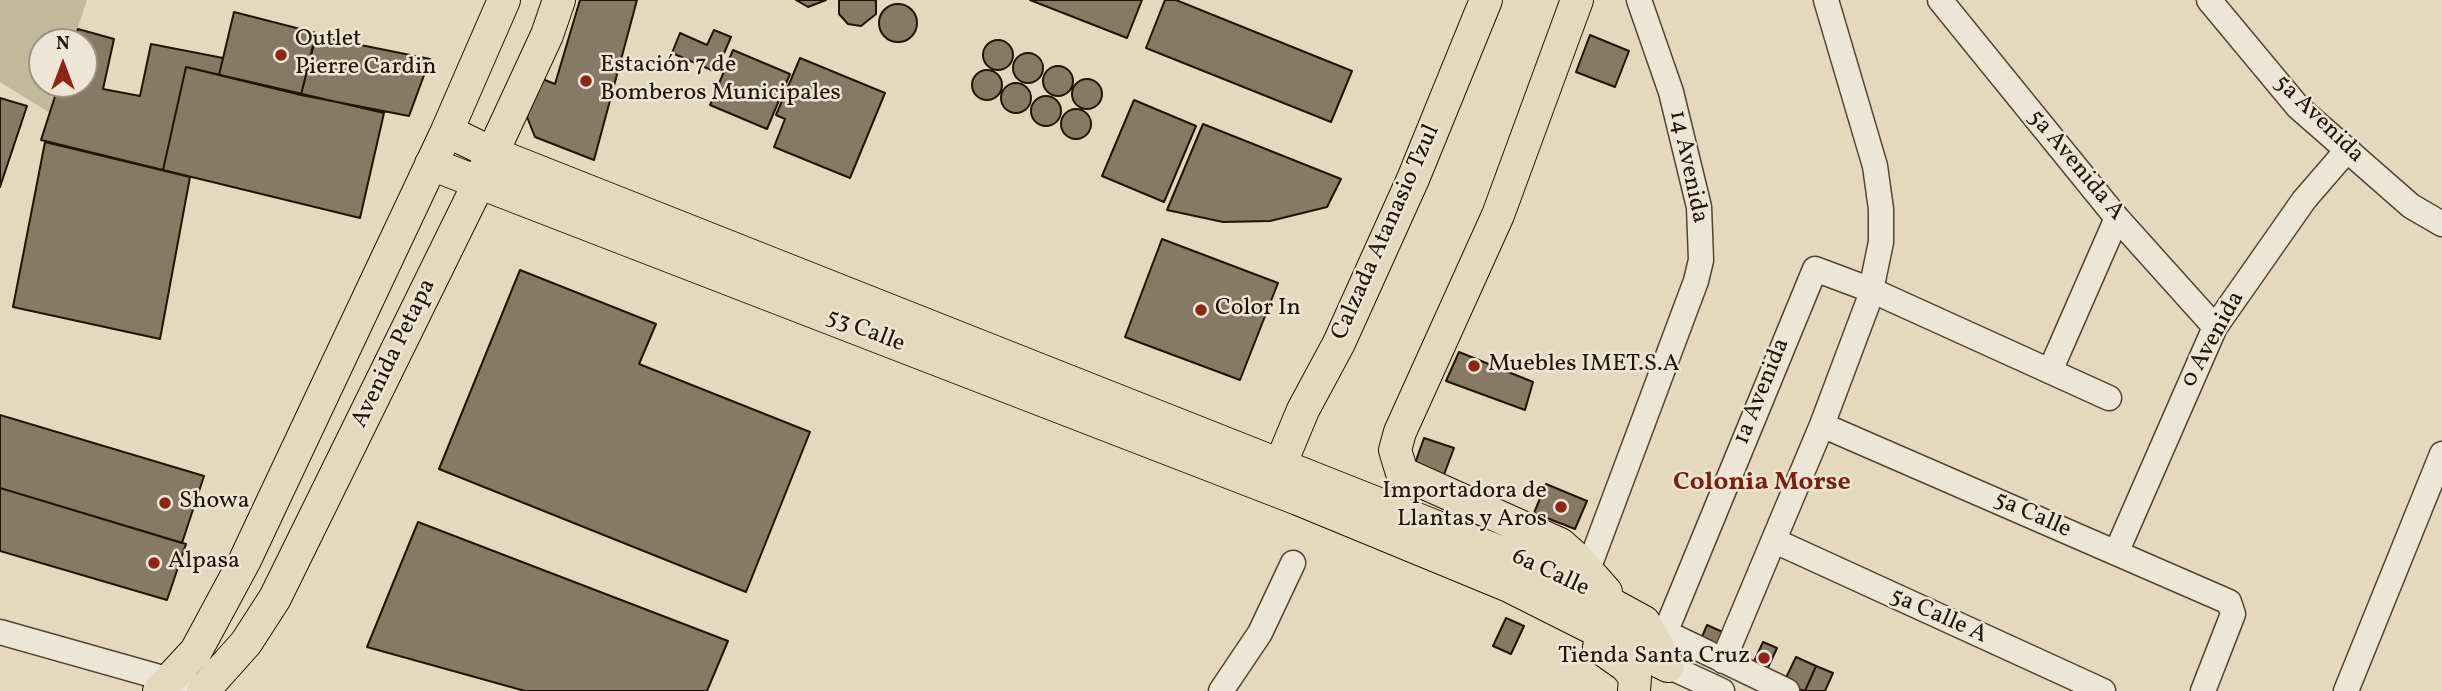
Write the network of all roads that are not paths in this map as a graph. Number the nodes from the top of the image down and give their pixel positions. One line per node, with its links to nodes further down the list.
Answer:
1 (559, 0): 11 (main road, Avenida Petapa)
2 (1486, 0): 20 (main road, Calzada Atanasio Tzul)
3 (1577, 0): 29 (main road)
4 (1639, 0): 29 (street, 14 Avenida)
5 (1826, 0): 16 (street)
6 (1940, 0): 14 (street, 5a Avenida A)
7 (2209, 0): 10 (street, 5a Avenida)
8 (503, 1): 9 (main road, Avenida Petapa)
9 (447, 131): 11 (main road, 53 Calle); 12 (main road, Avenida Petapa)
10 (2348, 149): 15 (street, 5a Avenida); 17 (street, 0 Avenida)
11 (492, 153): 13 (main road, Avenida Petapa); 21 (main road, 53 Calle)
12 (431, 164): 13 (main road, 53 Calle); 35 (main road, Avenida Petapa)
13 (479, 183): 24 (main road, 53 Calle); 36 (main road, Avenida Petapa)
14 (2117, 218): 17 (street, 5a Avenida A); 18 (street)
15 (2442, 224)
16 (1871, 290): 18 (street); 22 (street); 31 (street, 1a Avenida)
17 (2216, 327): 27 (street, 0 Avenida)
18 (2050, 371): 19 (street)
19 (2109, 398)
20 (1303, 410): 21 (main road); 24 (main road, Calzada Atanasio Tzul)
21 (1185, 425): 24 (main road, 53 Calle)
22 (1822, 425): 26 (street); 27 (street, 5a Calle)
23 (2442, 454): 43 (street)
24 (1291, 482): 25 (main road, 6a Calle)
25 (1336, 500): 30 (main road, 6a Calle); 31 (main road, 6a Calle)
26 (1775, 541): 33 (street); 41 (street, 5a Calle A)
27 (2116, 553): 42 (street, 5a Calle)
28 (1293, 563): 37 (street)
29 (1587, 572): 31 (main road)
30 (1509, 586): 34 (main road, 6a Calle); 38 (main road)
31 (1644, 622): 33 (street, 6a Calle); 34 (main road)
32 (0, 632): 35 (street)
33 (1723, 661): 40 (street, 6a Calle)
34 (1663, 679): 39 (street, 6a Calle)
35 (165, 686): 36 (street)
36 (205, 691)
37 (1221, 691)
38 (1634, 691)
39 (1722, 691)
40 (1787, 691)
41 (2102, 691)
42 (2203, 691)
43 (2346, 691)

